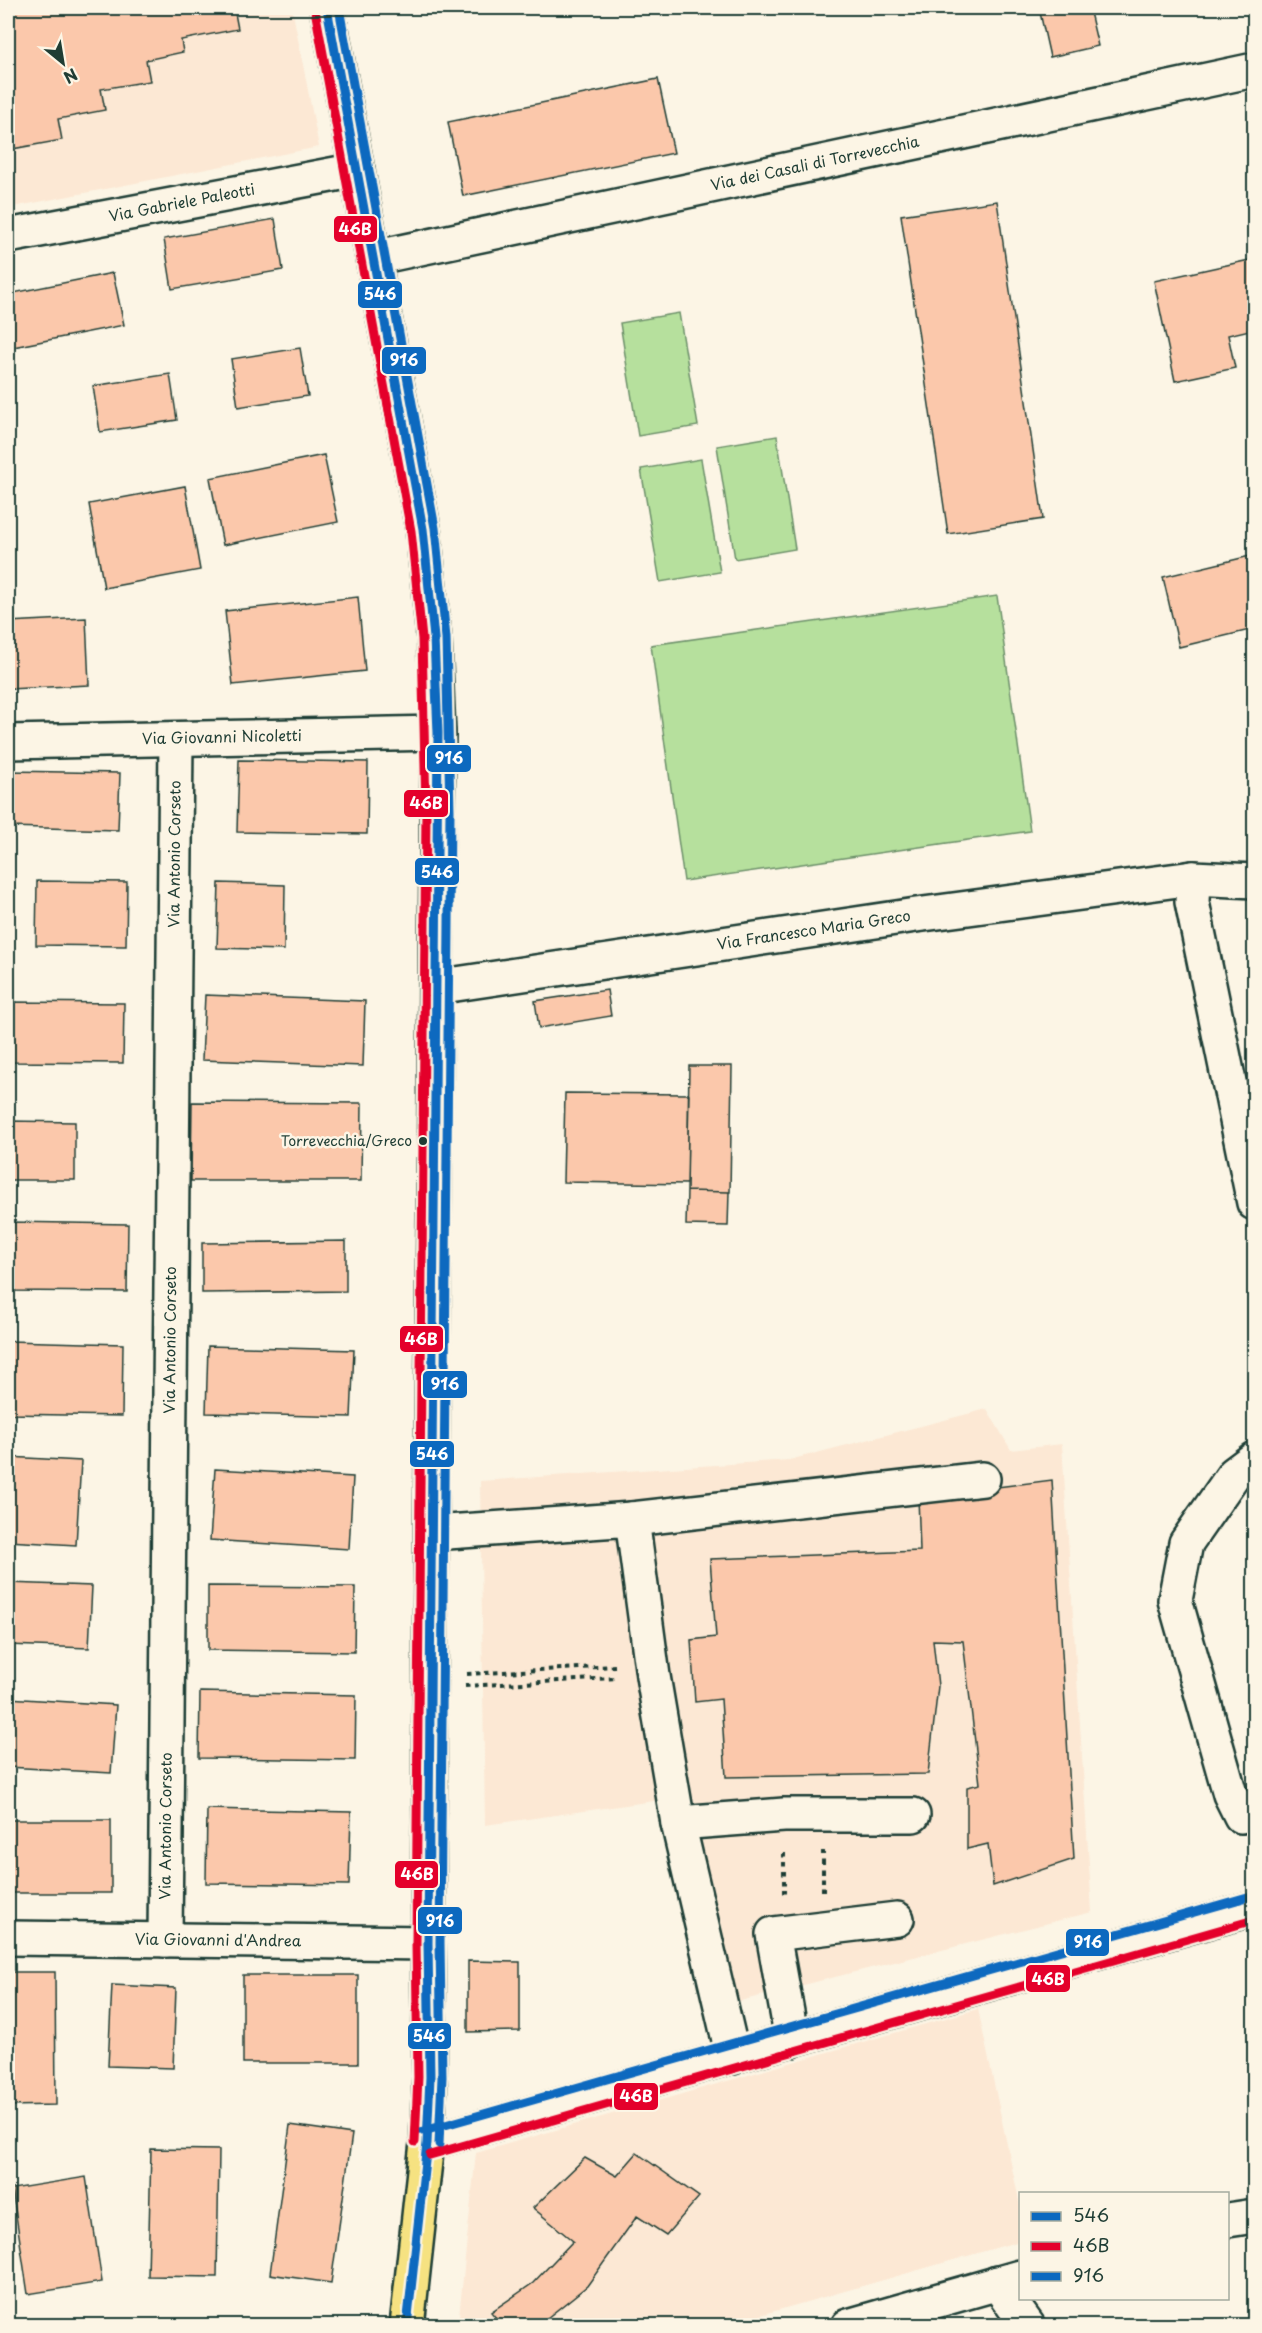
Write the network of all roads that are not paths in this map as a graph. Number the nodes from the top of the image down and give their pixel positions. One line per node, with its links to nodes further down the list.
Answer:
1 (327, 8): 3 (main road)
2 (1254, 70): 5 (street, Via dei Casali di Torrevecchia)
3 (357, 170): 4 (street, Via Gabriele Paleotti); 5 (main road)
4 (8, 236)
5 (373, 258): 6 (main road)
6 (438, 733): 7 (street, Via Giovanni Nicoletti); 11 (main road)
7 (176, 739): 8 (street, Via Giovanni Nicoletti); 23 (street, Via Antonio Corseto)
8 (8, 742)
9 (1193, 878): 10 (street, Via Francesco Maria Greco); 11 (street, Via Francesco Maria Greco); 12 (street)
10 (1254, 881)
11 (436, 987): 16 (main road)
12 (1254, 1203)
13 (1254, 1459): 17 (street)
14 (983, 1479): 15 (street)
15 (632, 1519): 16 (street); 19 (street)
16 (433, 1533): 24 (main road)
17 (1254, 1812)
18 (913, 1815): 19 (street)
19 (678, 1823): 26 (street)
20 (1254, 1908): 25 (street)
21 (897, 1919): 25 (street)
22 (8, 1938): 23 (street, Via Giovanni d'Andrea)
23 (165, 1940): 24 (street, Via Giovanni d'Andrea)
24 (428, 1943): 27 (main road)
25 (792, 2040): 26 (street)
26 (733, 2057): 27 (street)
27 (428, 2143): 31 (main road)
28 (1254, 2216): 29 (street)
29 (1229, 2220)
30 (1009, 2280): 32 (street); 33 (street)
31 (407, 2325)
32 (848, 2325)
33 (1028, 2325)

